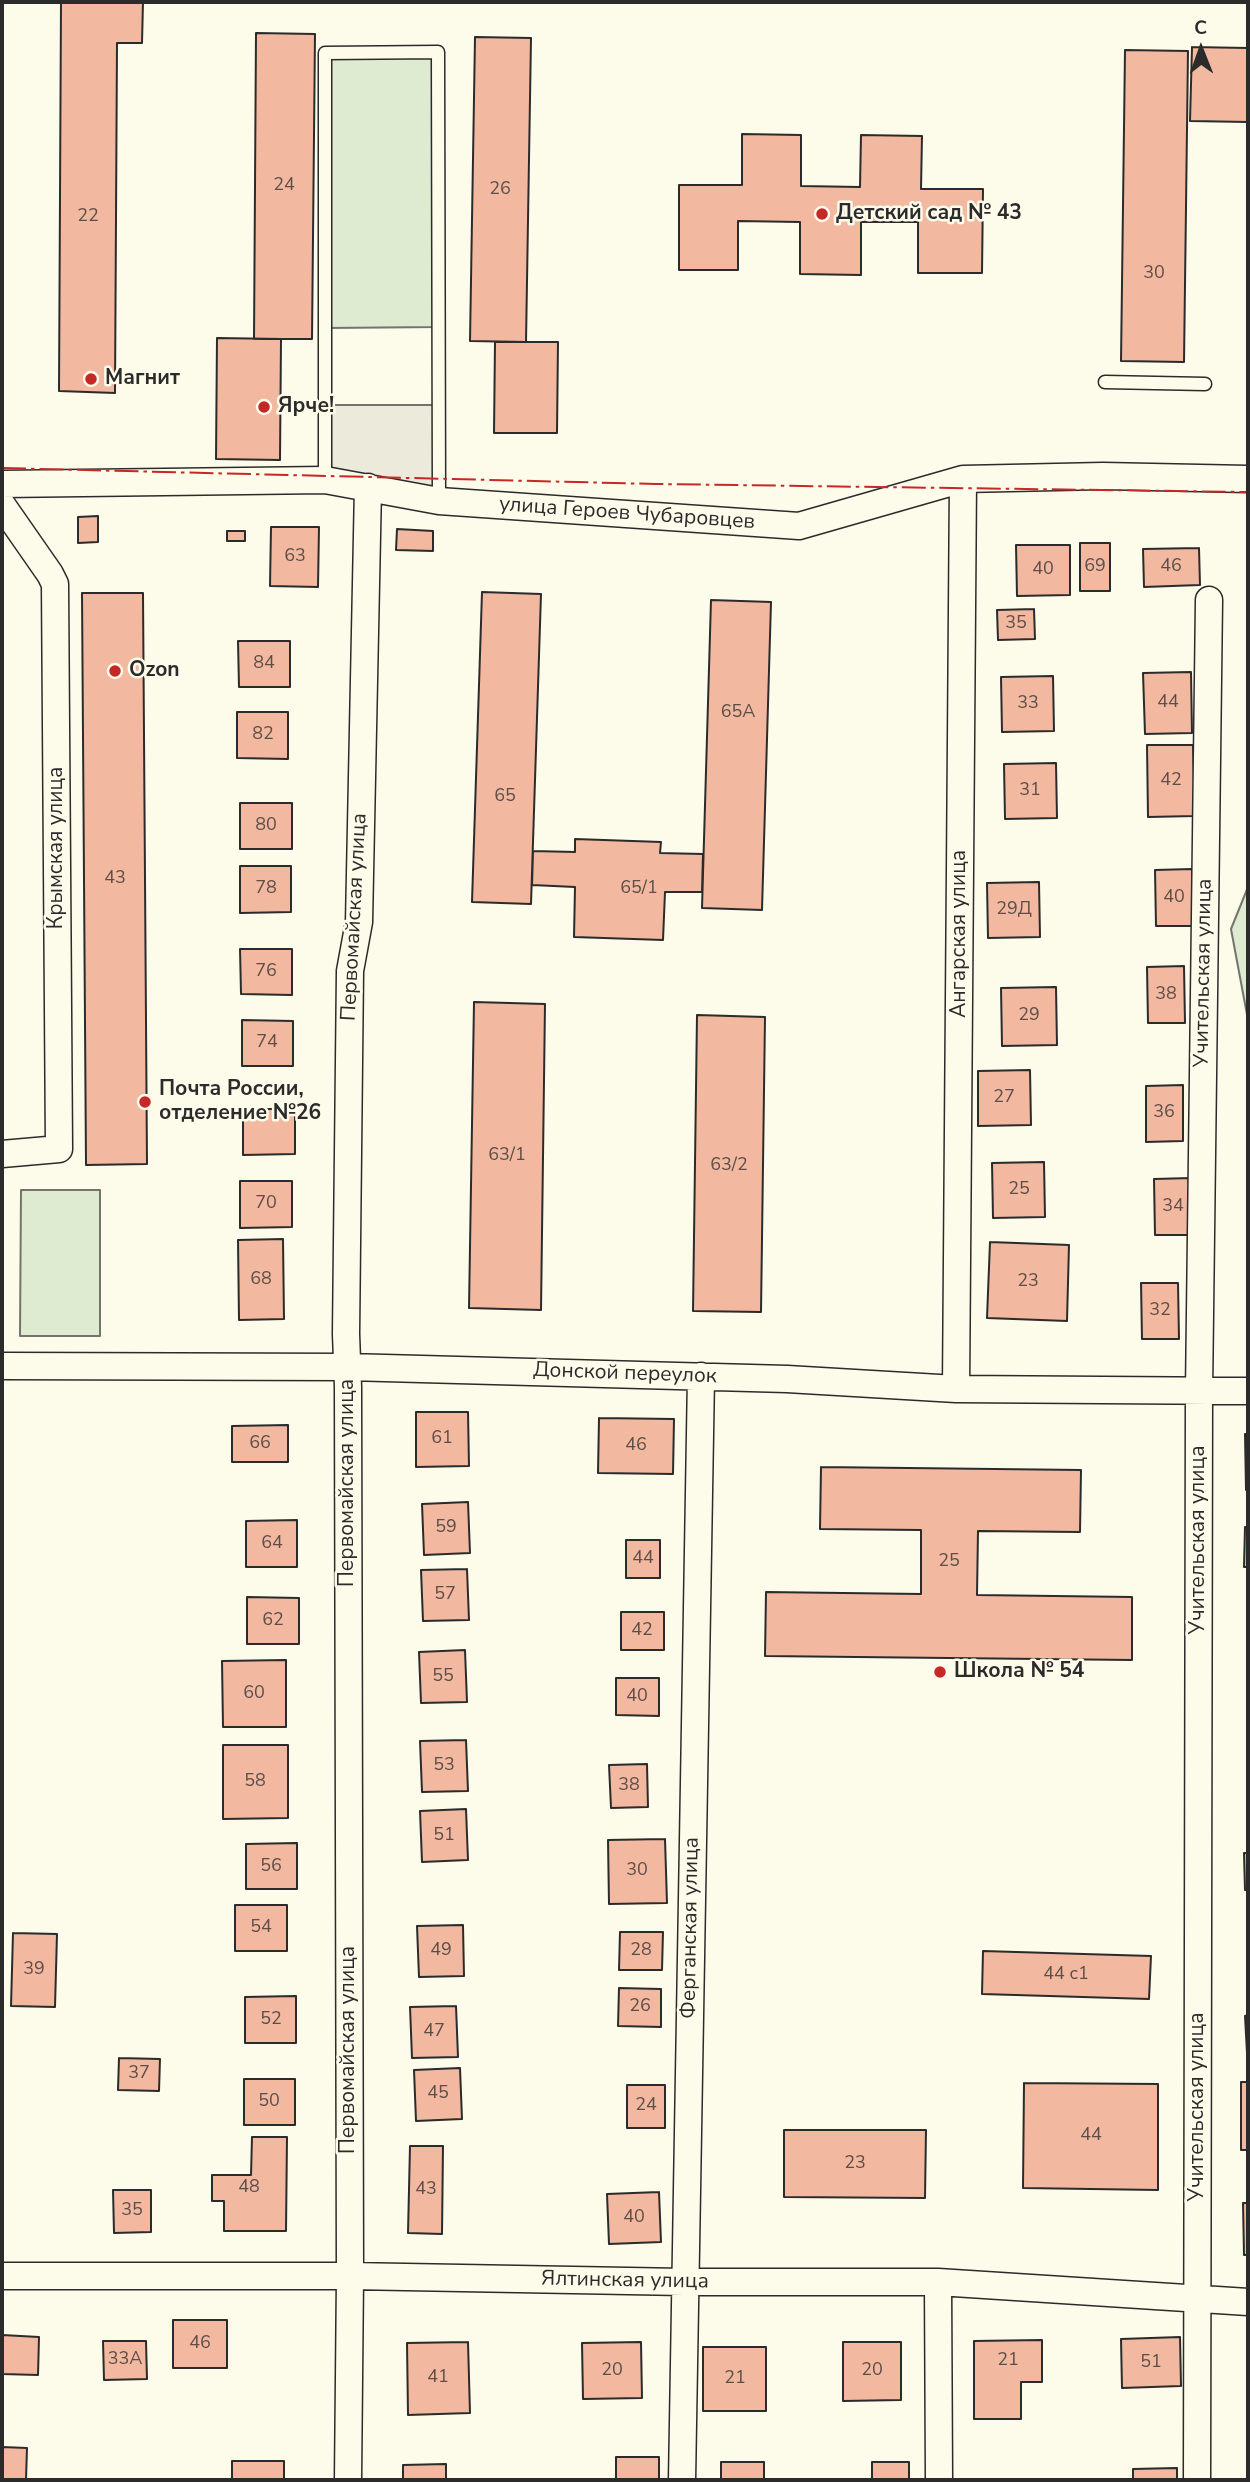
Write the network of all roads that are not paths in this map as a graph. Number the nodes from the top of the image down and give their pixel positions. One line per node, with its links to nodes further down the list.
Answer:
1 (1105, 382): 2 (lane)
2 (1205, 384)
3 (963, 479): 4 (street, улица Героев Чубаровцев); 8 (street, улица Героев Чубаровцев); 15 (street, Ангарская улица)
4 (1248, 479)
5 (325, 480): 6 (street, улица Героев Чубаровцев); 7 (street, улица Героев Чубаровцев); 8 (lane)
6 (2, 484)
7 (368, 487): 8 (street, улица Героев Чубаровцев); 13 (street, Первомайская улица)
8 (439, 500)
9 (2, 505): 11 (street, Крымская улица)
10 (1209, 600): 17 (street, Учительская улица)
11 (2, 1153)
12 (2, 1366): 13 (street, Донской переулок)
13 (348, 1367): 14 (street, Донской переулок); 19 (street, Первомайская улица)
14 (701, 1376): 15 (street, Донской переулок); 20 (street, Ферганская улица)
15 (956, 1390): 17 (street, Донской переулок)
16 (1248, 1391): 17 (street, Донской переулок)
17 (1199, 1392): 22 (street, Учительская улица)
18 (2, 2276): 19 (street, Ялтинская улица)
19 (350, 2276): 20 (street, Ялтинская улица); 24 (street, Первомайская улица)
20 (684, 2282): 21 (street, Ялтинская улица); 25 (street, Ферганская улица)
21 (938, 2282): 22 (street, Ялтинская улица); 26 (street)
22 (1197, 2301): 23 (street, Ялтинская улица); 27 (street, Учительская улица)
23 (1248, 2302)
24 (348, 2480)
25 (682, 2480)
26 (939, 2480)
27 (1197, 2480)

